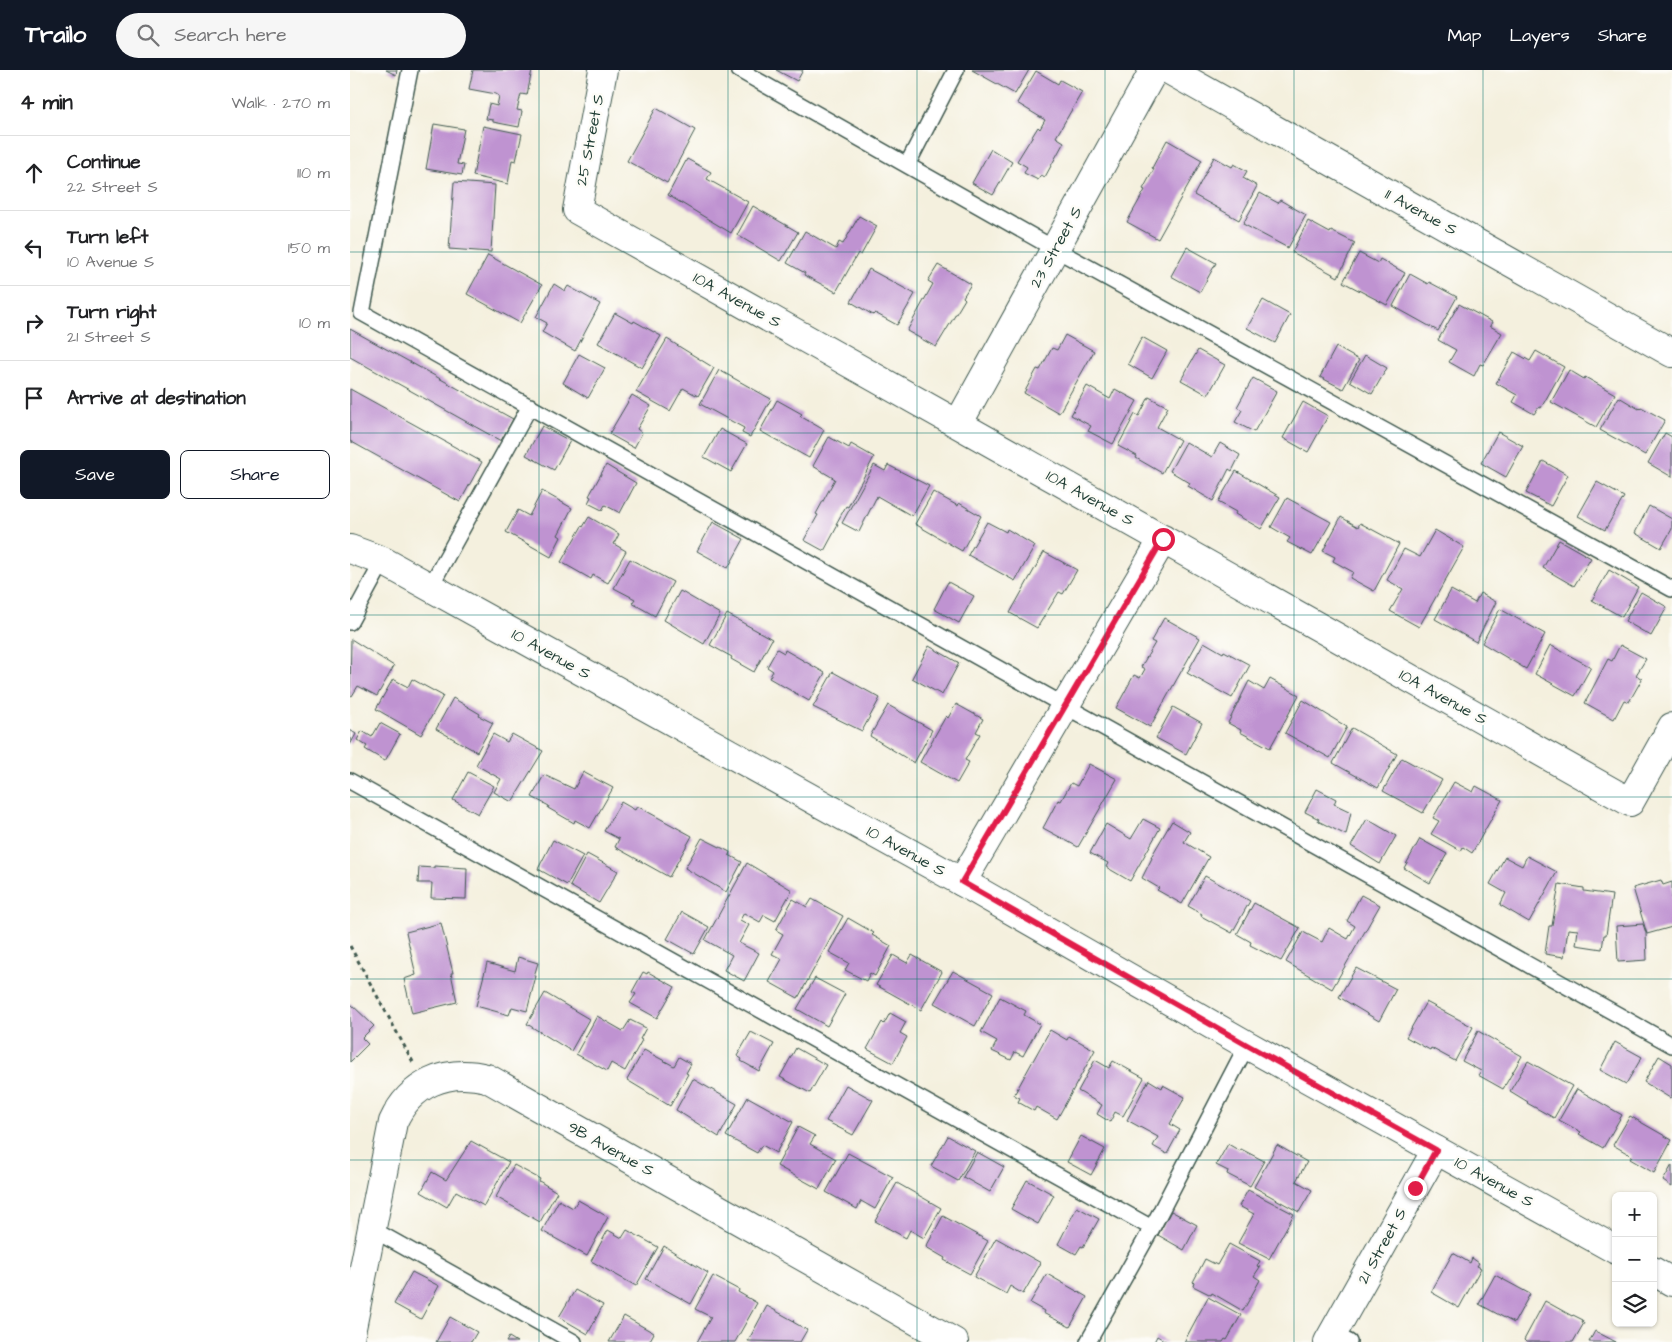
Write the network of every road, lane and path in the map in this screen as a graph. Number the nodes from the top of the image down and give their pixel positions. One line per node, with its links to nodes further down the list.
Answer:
1 (410, 70): 11 (lane)
2 (604, 70): 8 (street, 25 Street S)
3 (739, 70): 7 (lane)
4 (956, 70): 7 (lane)
5 (1154, 70): 9 (street, 23 Street S)
6 (1169, 70): 10 (street, 11 Avenue S)
7 (907, 165): 9 (lane)
8 (577, 210): 12 (street, 10A Avenue S)
9 (1055, 249): 12 (street, 23 Street S); 18 (lane)
10 (1672, 353)
11 (530, 406): 17 (lane); 20 (lane)
12 (958, 424): 14 (street, 10A Avenue S)
13 (350, 530): 16 (street, 10 Avenue S)
14 (1163, 539): 20 (street); 21 (street, 10A Avenue S)
15 (350, 549): 16 (street, 10 Avenue S)
16 (380, 560): 17 (street, 10 Avenue S); 19 (lane)
17 (430, 587): 23 (street, 10 Avenue S)
18 (1672, 589)
19 (350, 622)
20 (1065, 706): 23 (street); 26 (lane)
21 (1672, 727)
22 (350, 781): 29 (lane)
23 (962, 882): 25 (street, 10 Avenue S)
24 (350, 946): 27 (path)
25 (1247, 1045): 28 (street, 10 Avenue S); 29 (lane)
26 (1672, 1045)
27 (426, 1084): 30 (street, 9B Avenue S); 37 (street, 9B Avenue S)
28 (1436, 1150): 31 (street, 10 Avenue S); 35 (street, 21 Street S)
29 (1152, 1228): 38 (lane)
30 (372, 1229): 34 (street, 9B Avenue S); 36 (lane)
31 (1612, 1248)
32 (1657, 1273): 33 (street)
33 (1672, 1282)
34 (350, 1338)
35 (1336, 1339)
36 (574, 1342)
37 (954, 1342)
38 (1088, 1342)

